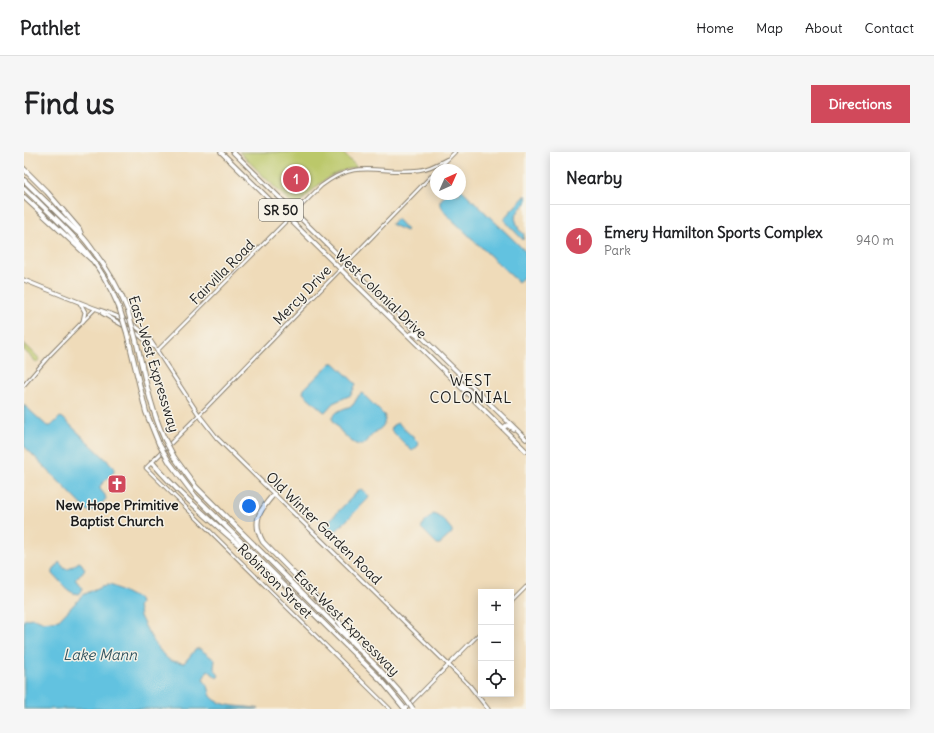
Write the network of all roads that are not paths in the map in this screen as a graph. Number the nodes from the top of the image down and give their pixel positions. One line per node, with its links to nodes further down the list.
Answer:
1 (222, 152): 14 (highway, West Colonial Drive / SR 50)
2 (233, 152): 13 (highway, West Colonial Drive / SR 50)
3 (455, 152): 4 (street, Mercy Drive)
4 (447, 159): 5 (street, Fairvilla Road); 6 (street, Mercy Drive)
5 (436, 164)
6 (442, 164)
7 (430, 167): 13 (street, Fairvilla Road)
8 (24, 169): 15 (highway)
9 (430, 177): 17 (street, Mercy Drive)
10 (24, 180): 15 (highway, East-West Expressway)
11 (24, 188): 16 (highway, East-West Expressway)
12 (24, 197): 16 (highway)
13 (295, 212): 14 (street, Fairvilla Road); 17 (highway, West Colonial Drive / SR 50)
14 (289, 218): 18 (highway, West Colonial Drive / SR 50); 25 (street, Fairvilla Road)
15 (82, 235): 39 (highway, East-West Expressway, bridge)
16 (93, 260): 37 (highway, East-West Expressway, bridge)
17 (346, 263): 18 (street, Mercy Drive); 24 (highway, West Colonial Drive / SR 50)
18 (340, 269): 23 (highway, West Colonial Drive / SR 50); 29 (street, Mercy Drive)
19 (24, 280): 20 (main road, Old Winter Garden Road)
20 (80, 303): 21 (main road, Old Winter Garden Road); 22 (main road)
21 (96, 309): 22 (street); 25 (main road, Old Winter Garden Road)
22 (83, 321): 27 (street)
23 (408, 335): 24 (highway); 26 (highway, West Colonial Drive / SR 50)
24 (434, 348): 28 (highway, West Colonial Drive / SR 50)
25 (157, 352): 29 (main road, Old Winter Garden Road)
26 (457, 383): 28 (highway); 30 (highway, West Colonial Drive / SR 50)
27 (24, 385)
28 (482, 396): 31 (highway, West Colonial Drive / SR 50)
29 (198, 415): 33 (main road); 34 (main road, Old Winter Garden Road)
30 (503, 428): 31 (highway); 32 (highway, West Colonial Drive / SR 50)
31 (526, 440)
32 (526, 450)
33 (152, 462): 37 (highway); 41 (street, Robinson Street)
34 (274, 494): 39 (highway); 40 (main road, Old Winter Garden Road)
35 (526, 587): 36 (street)
36 (514, 599)
37 (310, 610): 42 (highway, East-West Expressway)
38 (478, 635): 40 (street)
39 (360, 649): 43 (highway, East-West Expressway, bridge)
40 (448, 665): 42 (street); 44 (main road, Old Winter Garden Road)
41 (390, 709)
42 (405, 709)
43 (413, 709)
44 (488, 709)

